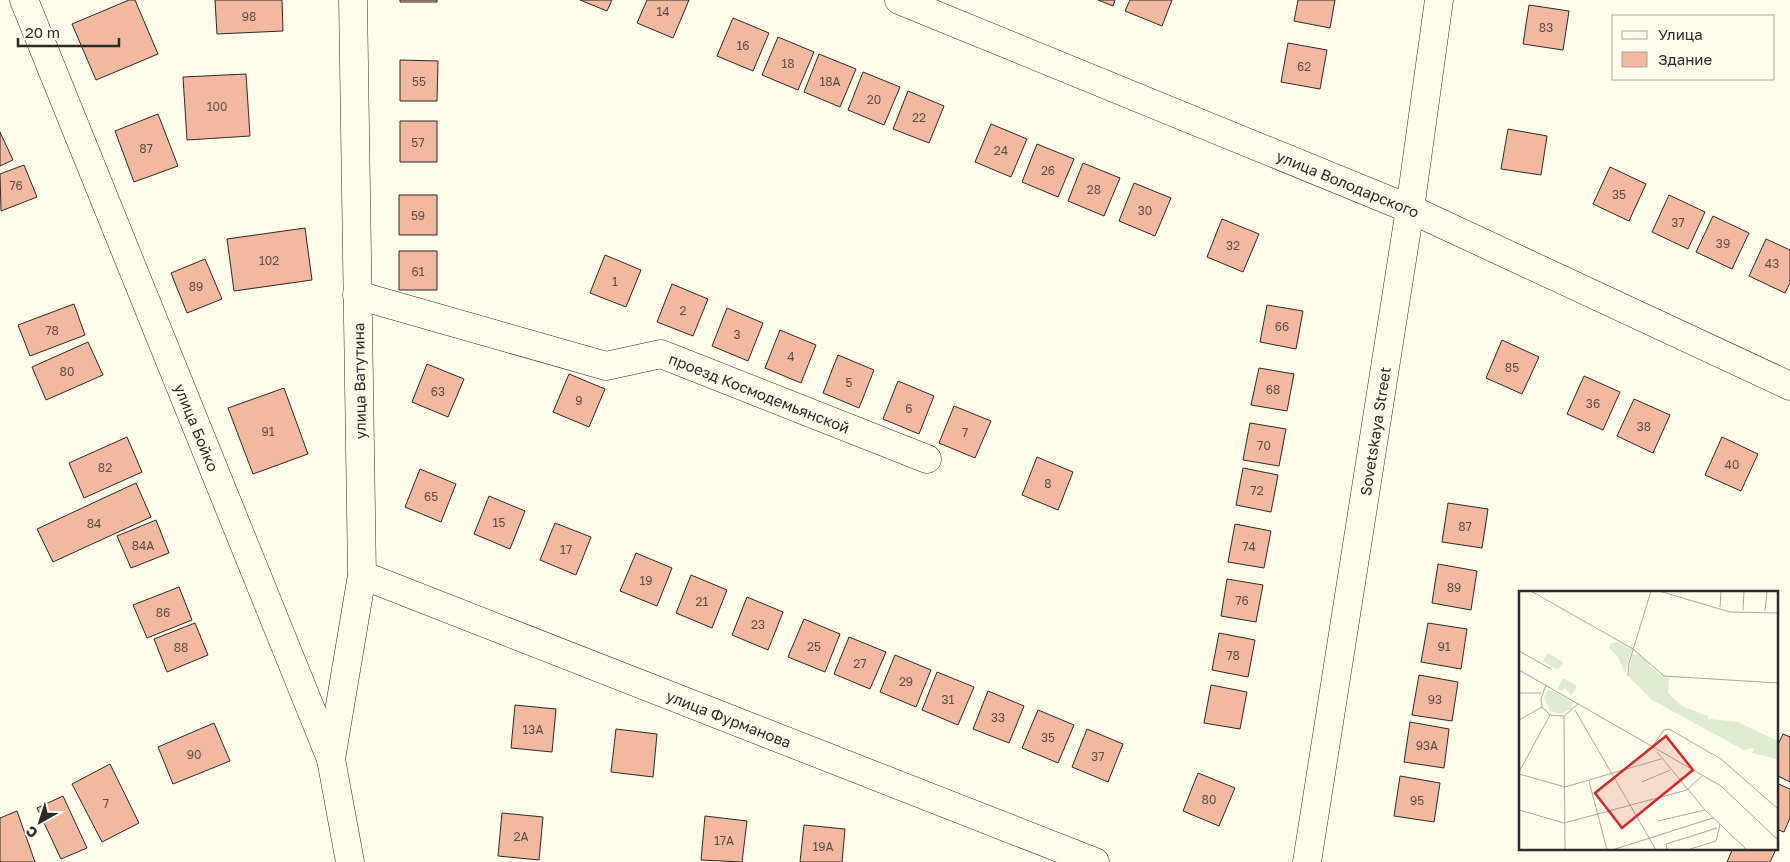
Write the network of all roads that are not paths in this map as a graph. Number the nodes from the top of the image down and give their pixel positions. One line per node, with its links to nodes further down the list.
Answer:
1 (24, 0): 10 (street, улица Бойко)
2 (353, 0): 6 (street, улица Ватутина)
3 (899, 0): 5 (street, улица Володарского)
4 (1439, 0): 5 (street, Sovetskaya Street)
5 (1410, 209): 7 (street, улица Володарского); 13 (street, Sovetskaya Street)
6 (358, 295): 8 (street, проезд Космодемьянской); 9 (street, улица Ватутина)
7 (1790, 386)
8 (927, 459)
9 (362, 575): 10 (street, улица Ватутина); 12 (street, улица Фурманова)
10 (331, 759): 11 (street, улица Бойко)
11 (350, 862)
12 (1095, 862)
13 (1307, 862)

